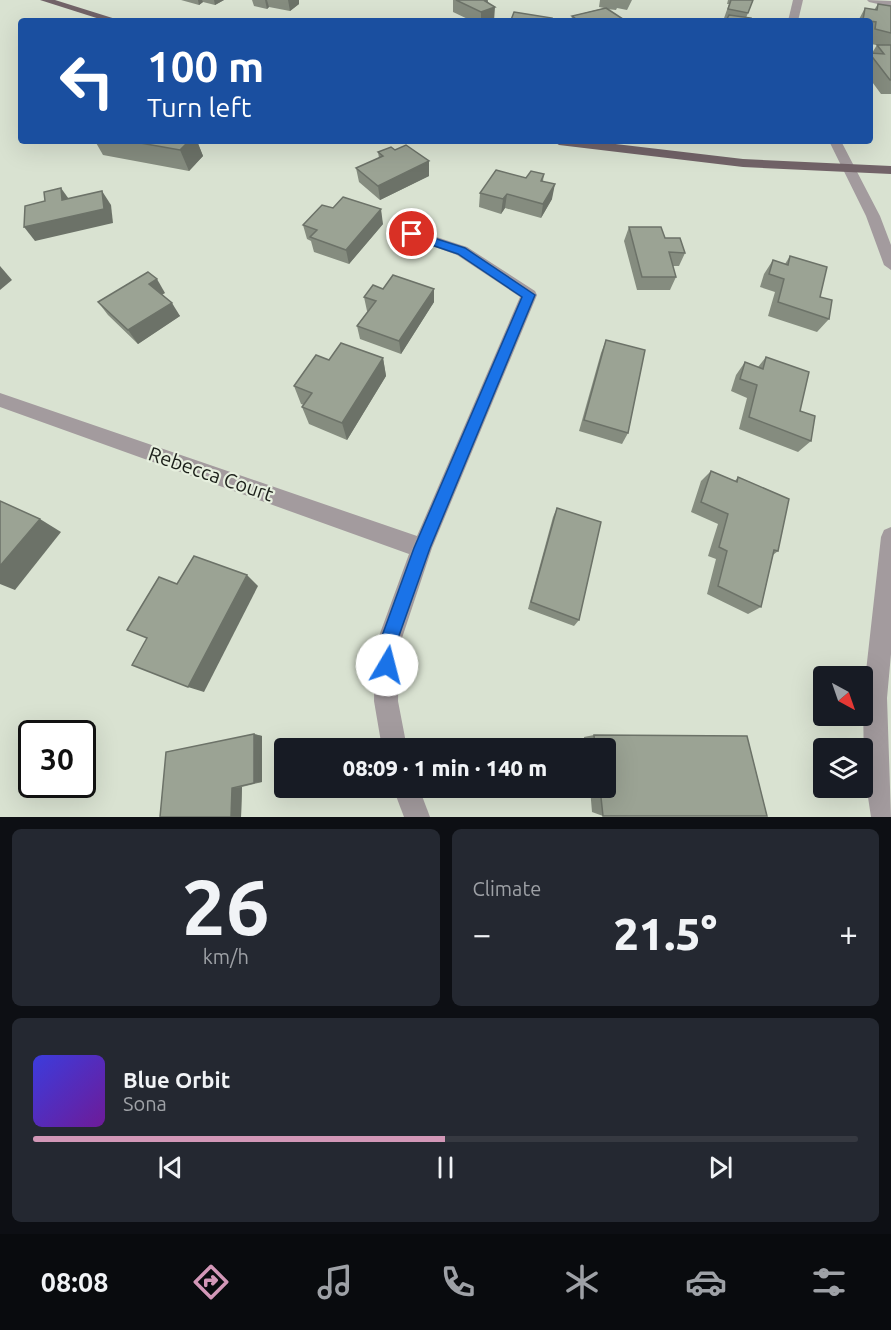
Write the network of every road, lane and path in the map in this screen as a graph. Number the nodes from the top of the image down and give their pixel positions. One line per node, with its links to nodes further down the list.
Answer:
1 (45, 0): 5 (main road)
2 (798, 0): 6 (street)
3 (872, 0): 4 (street)
4 (891, 4)
5 (107, 18)
6 (794, 18)
7 (584, 144): 9 (main road)
8 (836, 144): 9 (street)
9 (849, 169): 10 (main road); 12 (street)
10 (891, 171)
11 (412, 234): 15 (street)
12 (891, 266)
13 (0, 400): 15 (street, Rebecca Court)
14 (891, 537): 19 (street)
15 (422, 548): 16 (street)
16 (392, 738)
17 (410, 798): 18 (street)
18 (417, 817)
19 (884, 817)

